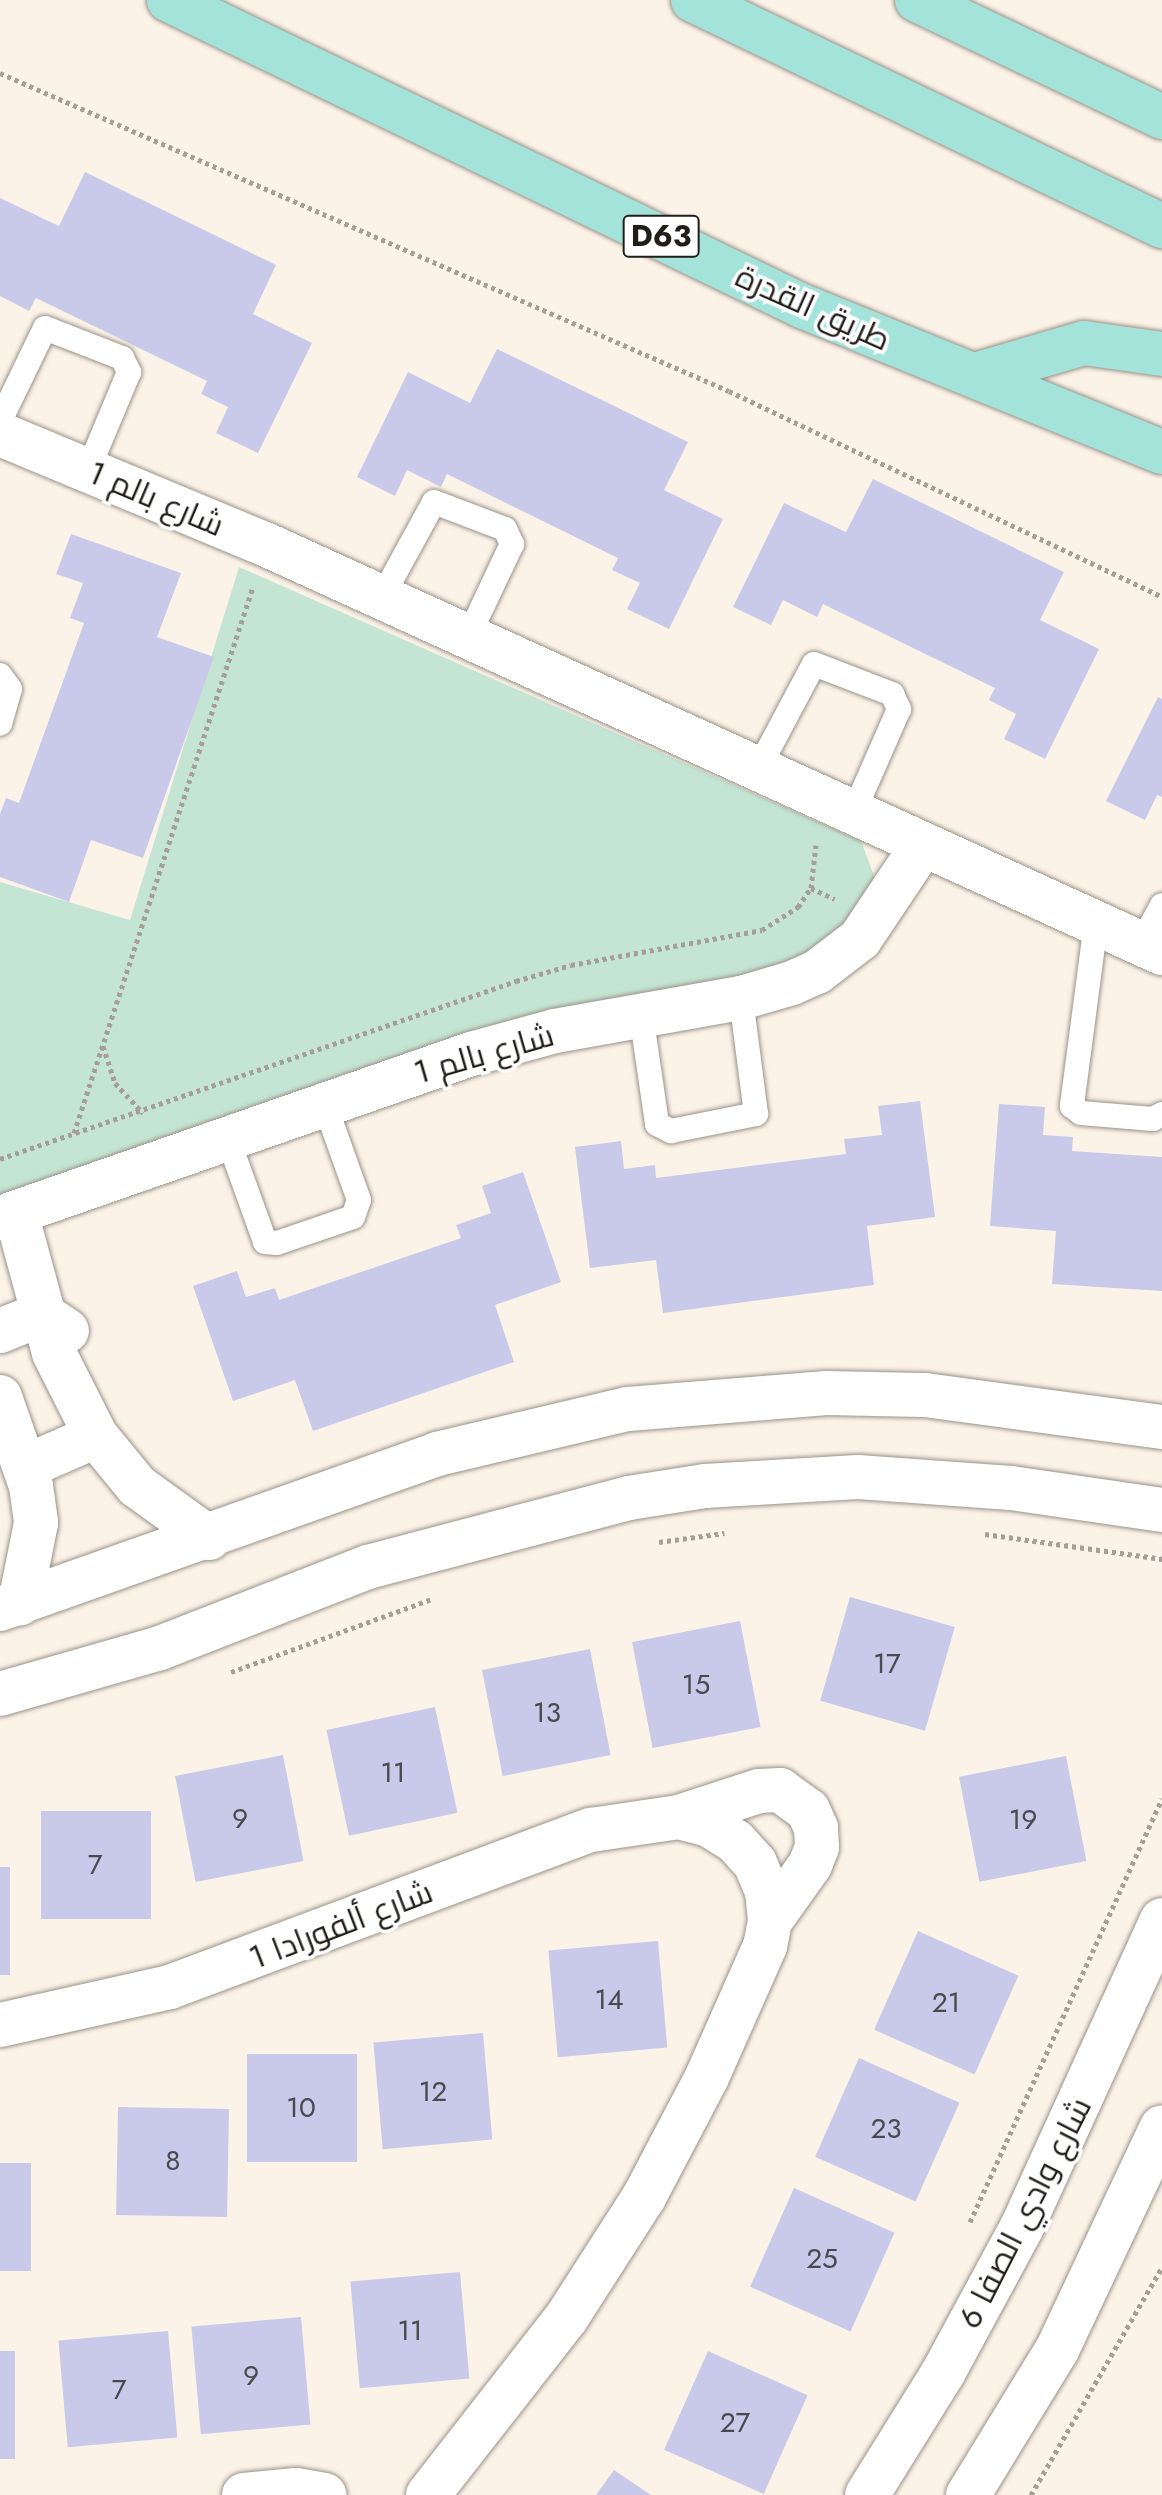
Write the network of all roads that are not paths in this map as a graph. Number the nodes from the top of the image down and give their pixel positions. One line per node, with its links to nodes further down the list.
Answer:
1 (169, 0): 7 (main road, طريق القدرة / D63)
2 (693, 0): 5 (main road)
3 (917, 0): 4 (main road)
4 (1162, 117)
5 (1162, 226)
6 (1162, 354): 7 (main road)
7 (978, 374): 10 (main road, طريق القدرة / D63)
8 (0, 421): 11 (lane)
9 (0, 434): 11 (street, شارع بالم 1)
10 (1162, 452)
11 (88, 470): 12 (street, شارع بالم 1)
12 (382, 597): 13 (street, شارع بالم 1); 13 (lane)
13 (468, 637): 16 (street, شارع بالم 1)
14 (0, 675): 15 (lane)
15 (0, 724)
16 (757, 771): 17 (street, شارع بالم 1); 17 (lane)
17 (842, 809): 18 (street, شارع بالم 1)
18 (923, 845): 20 (street, شارع بالم 1); 22 (street, شارع بالم 1)
19 (1162, 905): 21 (lane)
20 (1096, 923): 21 (street, شارع بالم 1); 25 (lane)
21 (1152, 948)
22 (741, 998): 23 (street, شارع بالم 1); 23 (lane)
23 (641, 1014): 24 (street, شارع بالم 1)
24 (325, 1105): 26 (street, شارع بالم 1); 26 (lane)
25 (1162, 1114)
26 (228, 1139): 27 (street, شارع بالم 1)
27 (8, 1216): 28 (street)
28 (42, 1314): 29 (street); 32 (street)
29 (0, 1331)
30 (0, 1397): 33 (street)
31 (1162, 1427): 35 (street)
32 (96, 1436): 33 (street); 35 (street)
33 (25, 1467): 36 (street)
34 (1162, 1510): 37 (street)
35 (209, 1538): 36 (street)
36 (10, 1606)
37 (0, 1694)
38 (679, 1817): 40 (street, شارع ألفورادا 1); 40 (street, شارع ألفورادا 1); 41 (street, شارع ألفورادا 1)
39 (1162, 1920): 46 (street, شارع وادي الصفا 6)
40 (770, 1921): 45 (street, شارع ألفورادا 1)
41 (0, 2025)
42 (1162, 2127): 47 (street)
43 (244, 2495): 44 (street)
44 (325, 2495)
45 (428, 2495)
46 (867, 2495)
47 (968, 2495)

